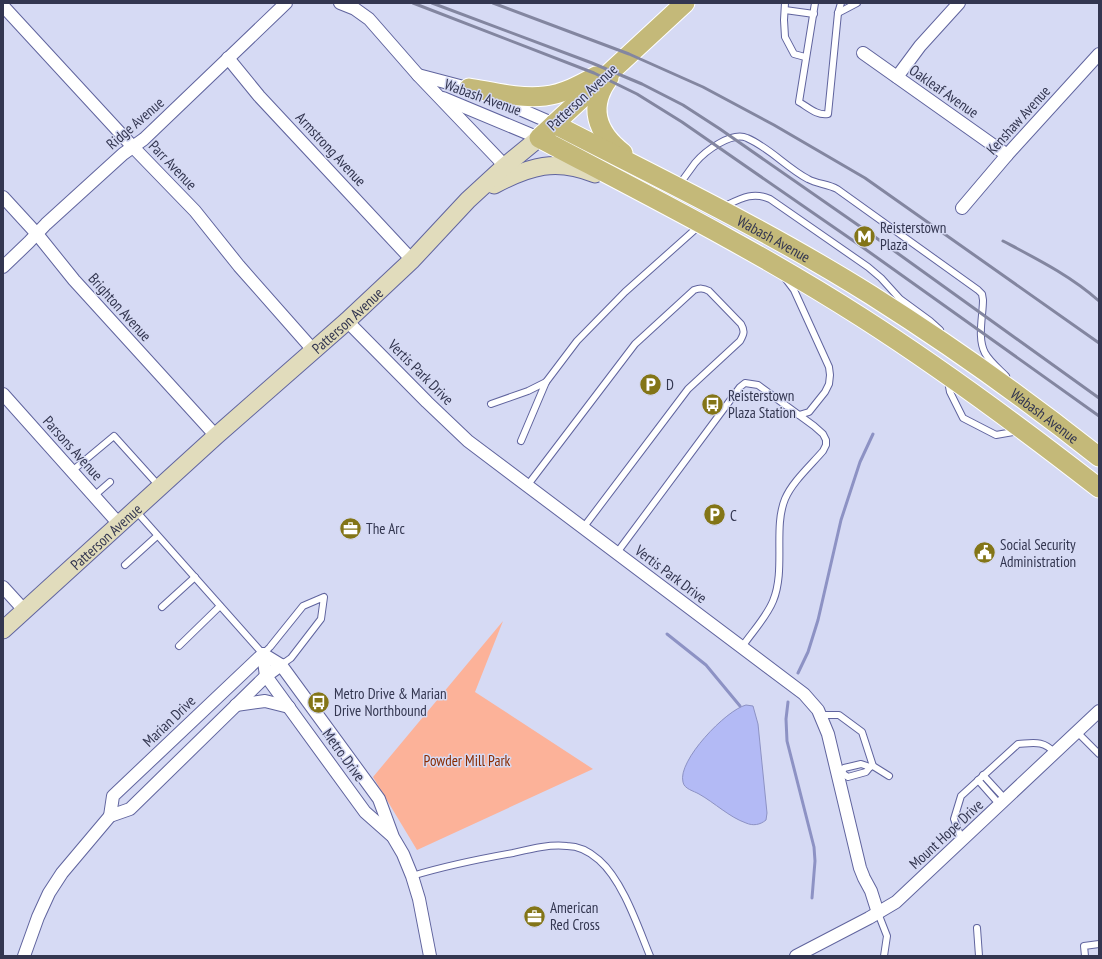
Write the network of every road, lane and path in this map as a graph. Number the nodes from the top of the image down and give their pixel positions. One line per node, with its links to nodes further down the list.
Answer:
1 (286, 3): 15 (street, Ridge Avenue)
2 (340, 3): 17 (street)
3 (815, 3): 11 (lane)
4 (840, 3): 10 (lane)
5 (857, 3): 10 (lane)
6 (959, 3): 18 (street)
7 (3, 6): 23 (street, Parr Avenue)
8 (785, 6): 11 (lane); 14 (lane)
9 (674, 7): 16 (main road, Patterson Avenue)
10 (838, 13): 14 (lane)
11 (814, 14): 14 (lane)
12 (863, 53): 18 (street, Oakleaf Avenue)
13 (1099, 54): 24 (street, Kenshaw Avenue)
14 (805, 57)
15 (228, 58): 23 (street, Ridge Avenue); 35 (street, Armstrong Avenue)
16 (621, 62): 19 (main road); 21 (main road, Patterson Avenue); 26 (main road)
17 (418, 75): 19 (street, Wabash Avenue); 20 (street)
18 (897, 77): 24 (street, Oakleaf Avenue)
19 (469, 88): 21 (street, Wabash Avenue)
20 (438, 96): 22 (street, Wabash Avenue); 25 (street)
21 (554, 124): 22 (main road, Patterson Avenue); 26 (main road, Wabash Avenue)
22 (539, 138): 25 (main road, Patterson Avenue); 28 (main road, Wabash Avenue)
23 (133, 147): 34 (street, Ridge Avenue); 39 (street, Parr Avenue)
24 (1007, 155): 32 (street, Kenshaw Avenue)
25 (505, 166): 30 (main road, Patterson Avenue)
26 (655, 176): 27 (main road, Wabash Avenue)
27 (678, 187): 31 (main road, Wabash Avenue); 46 (lane)
28 (648, 195): 30 (main road); 33 (main road, Wabash Avenue)
29 (3, 197): 34 (street, Brighton Avenue)
30 (468, 200): 35 (main road, Patterson Avenue)
31 (720, 208): 40 (main road, Wabash Avenue); 40 (lane)
32 (962, 208)
33 (701, 223): 37 (main road, Wabash Avenue); 42 (lane)
34 (37, 234): 36 (street, Ridge Avenue); 48 (street, Brighton Avenue)
35 (412, 260): 38 (main road, Patterson Avenue)
36 (3, 266)
37 (776, 266): 41 (main road, Wabash Avenue); 45 (lane)
38 (347, 321): 39 (main road, Patterson Avenue); 53 (street, Vertis Park Drive)
39 (314, 351): 48 (main road, Patterson Avenue)
40 (974, 364): 46 (main road, Wabash Avenue)
41 (948, 375): 47 (main road, Wabash Avenue); 47 (lane)
42 (546, 382): 44 (lane); 49 (lane)
43 (3, 394): 51 (street, Parsons Avenue)
44 (491, 404)
45 (799, 416): 61 (lane); 70 (lane)
46 (1050, 419): 50 (main road, Wabash Avenue)
47 (1024, 430): 55 (main road, Wabash Avenue)
48 (216, 436): 54 (main road, Patterson Avenue)
49 (521, 441)
50 (1099, 457)
51 (72, 471): 54 (lane); 56 (street, Parsons Avenue)
52 (110, 482): 56 (lane)
53 (527, 486): 59 (street, Vertis Park Drive); 59 (lane)
54 (160, 487): 57 (main road, Patterson Avenue)
55 (1099, 488)
56 (94, 496): 58 (street, Parsons Avenue)
57 (134, 510): 58 (main road, Patterson Avenue); 60 (lane)
58 (119, 524): 67 (main road, Patterson Avenue)
59 (583, 528): 61 (street, Vertis Park Drive)
60 (157, 536): 62 (lane); 63 (lane)
61 (616, 554): 70 (street, Vertis Park Drive)
62 (125, 565)
63 (195, 577): 65 (lane); 66 (lane)
64 (3, 587): 67 (street)
65 (220, 606): 69 (lane); 71 (lane)
66 (162, 607)
67 (24, 610): 68 (main road, Patterson Avenue)
68 (3, 630)
69 (179, 646)
70 (742, 647): 77 (street, Vertis Park Drive)
71 (263, 654): 72 (street, Metro Drive); 72 (lane); 73 (street, Metro Drive); 87 (street, Marian Drive)
72 (281, 665): 73 (street); 88 (street, Metro Drive)
73 (266, 676): 74 (street); 75 (street, Metro Drive)
74 (236, 705): 75 (street); 87 (street)
75 (289, 707): 88 (street, Metro Drive)
76 (1099, 710): 78 (street, Mount Hope Drive)
77 (820, 716): 81 (lane); 82 (street, Vertis Park Drive)
78 (1077, 732): 79 (street, Mount Hope Drive); 80 (lane)
79 (1055, 753): 83 (lane); 86 (street, Mount Hope Drive)
80 (1099, 754)
81 (871, 767): 82 (lane); 82 (lane); 84 (lane)
82 (840, 773): 91 (street, Vertis Park Drive)
83 (983, 775): 85 (lane); 86 (lane)
84 (889, 776)
85 (978, 780): 86 (lane); 89 (lane)
86 (1003, 803): 89 (street, Mount Hope Drive)
87 (110, 816): 94 (street)
88 (393, 837): 90 (street, Metro Drive)
89 (962, 840): 91 (street, Mount Hope Drive)
90 (412, 876): 95 (street, Metro Drive); 96 (lane)
91 (878, 913): 97 (street, Mount Hope Drive); 98 (lane)
92 (977, 928): 99 (lane)
93 (1099, 944): 100 (lane)
94 (24, 956)
95 (430, 956)
96 (650, 956)
97 (796, 956)
98 (884, 956)
99 (979, 956)
100 (1085, 956)

